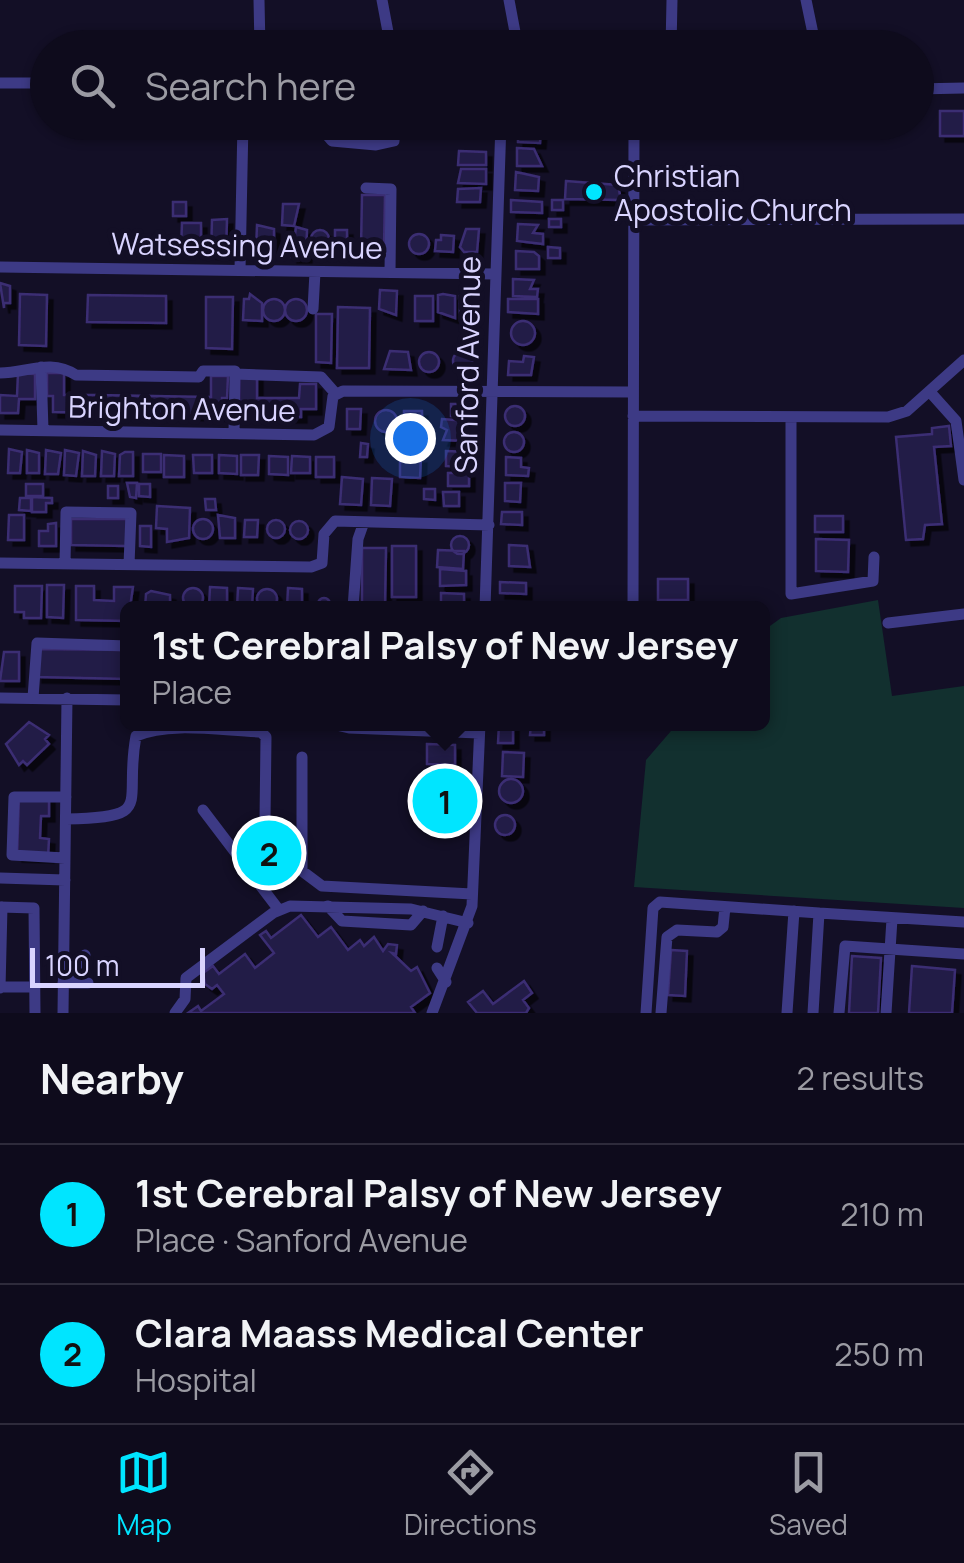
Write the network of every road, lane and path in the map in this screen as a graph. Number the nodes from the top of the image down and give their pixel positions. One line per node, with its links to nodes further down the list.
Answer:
1 (259, 0): 6 (street)
2 (382, 0): 7 (street)
3 (509, 0): 8 (street)
4 (672, 0): 9 (street)
5 (806, 0): 10 (street)
6 (260, 30)
7 (388, 30)
8 (515, 30)
9 (671, 30)
10 (812, 30)
11 (0, 83): 12 (street)
12 (30, 83)
13 (964, 88): 14 (street)
14 (934, 89)
15 (242, 140): 24 (street)
16 (331, 140): 17 (street)
17 (394, 140)
18 (500, 140): 27 (street, Sanford Avenue)
19 (634, 140): 22 (street)
20 (366, 188): 26 (street)
21 (964, 219): 22 (street)
22 (634, 220): 34 (street)
23 (0, 267): 24 (street, Watsessing Avenue)
24 (240, 270): 25 (street, Watsessing Avenue)
25 (314, 272): 26 (street, Watsessing Avenue); 28 (street)
26 (390, 272): 27 (street, Watsessing Avenue)
27 (494, 274): 33 (street, Sanford Avenue)
28 (313, 309)
29 (964, 360): 35 (street)
30 (41, 367): 31 (street); 32 (street); 40 (street)
31 (0, 374)
32 (235, 374): 36 (street); 41 (street)
33 (490, 389): 34 (street, Brighton Avenue); 36 (street, Brighton Avenue); 44 (street, Sanford Avenue)
34 (633, 392): 37 (street)
35 (930, 392): 38 (street); 42 (street)
36 (336, 394): 41 (street, Brighton Avenue)
37 (633, 416): 38 (street); 51 (street)
38 (791, 418): 45 (street)
39 (0, 430): 40 (street, Brighton Avenue)
40 (42, 430): 41 (street, Brighton Avenue)
41 (234, 433)
42 (964, 480)
43 (364, 522): 44 (street); 48 (street); 49 (street)
44 (489, 524): 50 (street, Sanford Avenue)
45 (874, 556)
46 (0, 563): 47 (street)
47 (65, 564): 48 (street); 48 (street)
48 (129, 565)
49 (354, 601)
50 (485, 601)
51 (632, 601)
52 (964, 614): 53 (street)
53 (888, 623)
54 (120, 646): 56 (street)
55 (0, 698): 56 (street)
56 (33, 698): 57 (street)
57 (68, 698): 58 (street); 63 (street)
58 (120, 700)
59 (152, 731): 65 (street)
60 (232, 731): 66 (street)
61 (480, 731): 70 (street)
62 (302, 757): 70 (street)
63 (66, 797): 65 (street); 67 (street)
64 (207, 815): 73 (street)
65 (66, 818): 67 (street)
66 (264, 820)
67 (65, 858): 69 (street)
68 (0, 878): 69 (street)
69 (65, 880): 86 (street)
70 (472, 900): 78 (street)
71 (1, 907): 88 (street); 89 (street)
72 (725, 907): 74 (street); 94 (street); 95 (street)
73 (279, 910): 76 (street); 92 (street)
74 (794, 911): 75 (street); 96 (street)
75 (818, 913): 77 (street); 97 (street)
76 (443, 916): 78 (street); 80 (street)
77 (892, 919): 79 (street); 81 (street)
78 (468, 922): 85 (street)
79 (964, 922)
80 (437, 947)
81 (891, 949): 82 (street); 98 (street); 99 (street)
82 (964, 954)
83 (84, 955): 86 (street)
84 (437, 968): 85 (street)
85 (446, 982): 93 (street)
86 (63, 983): 87 (street); 91 (street)
87 (88, 983)
88 (35, 986): 89 (street); 90 (street)
89 (0, 988)
90 (35, 1013)
91 (63, 1013)
92 (174, 1013)
93 (432, 1013)
94 (646, 1013)
95 (661, 1013)
96 (786, 1013)
97 (813, 1013)
98 (839, 1013)
99 (886, 1013)

